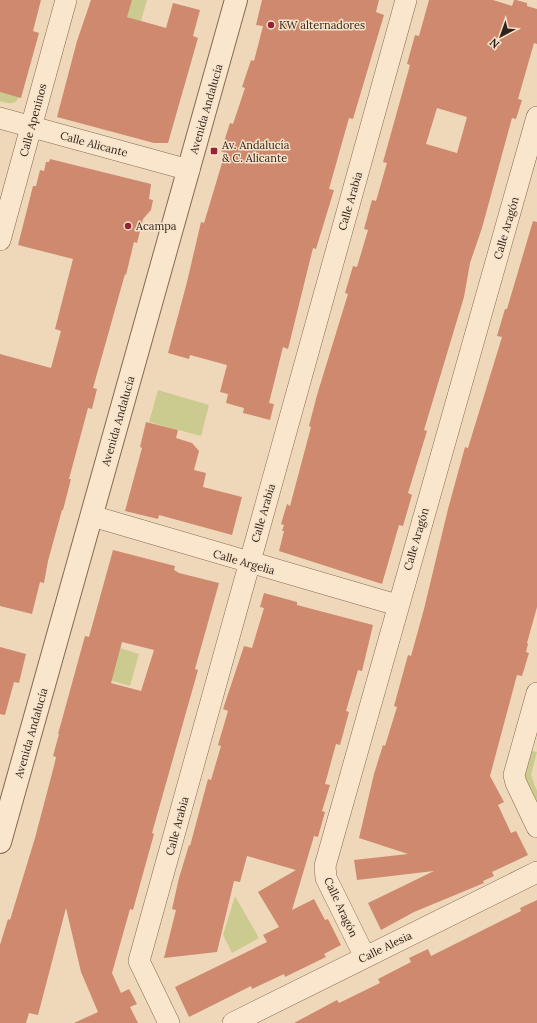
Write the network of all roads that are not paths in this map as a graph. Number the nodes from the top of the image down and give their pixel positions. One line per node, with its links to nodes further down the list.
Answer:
1 (66, 0): 6 (street, Calle Apeninos)
2 (236, 0): 7 (street, Avenida Andalucía)
3 (406, 0): 10 (street, Calle Arabia)
4 (537, 117): 11 (street, Calle Aragón)
5 (0, 118): 6 (street, Calle Alicante)
6 (31, 127): 7 (street, Calle Alicante); 8 (street, Calle Apeninos)
7 (189, 170): 9 (street, Avenida Andalucía)
8 (0, 237)
9 (92, 516): 10 (street, Calle Argelia); 14 (street, Avenida Andalucía)
10 (249, 563): 11 (street, Calle Argelia); 17 (street, Calle Arabia)
11 (397, 605): 16 (street, Calle Aragón)
12 (537, 693): 13 (street)
13 (537, 827)
14 (0, 842)
15 (537, 872): 16 (street, Calle Alesia)
16 (365, 957): 18 (street, Calle Alesia)
17 (169, 1023)
18 (233, 1023)

